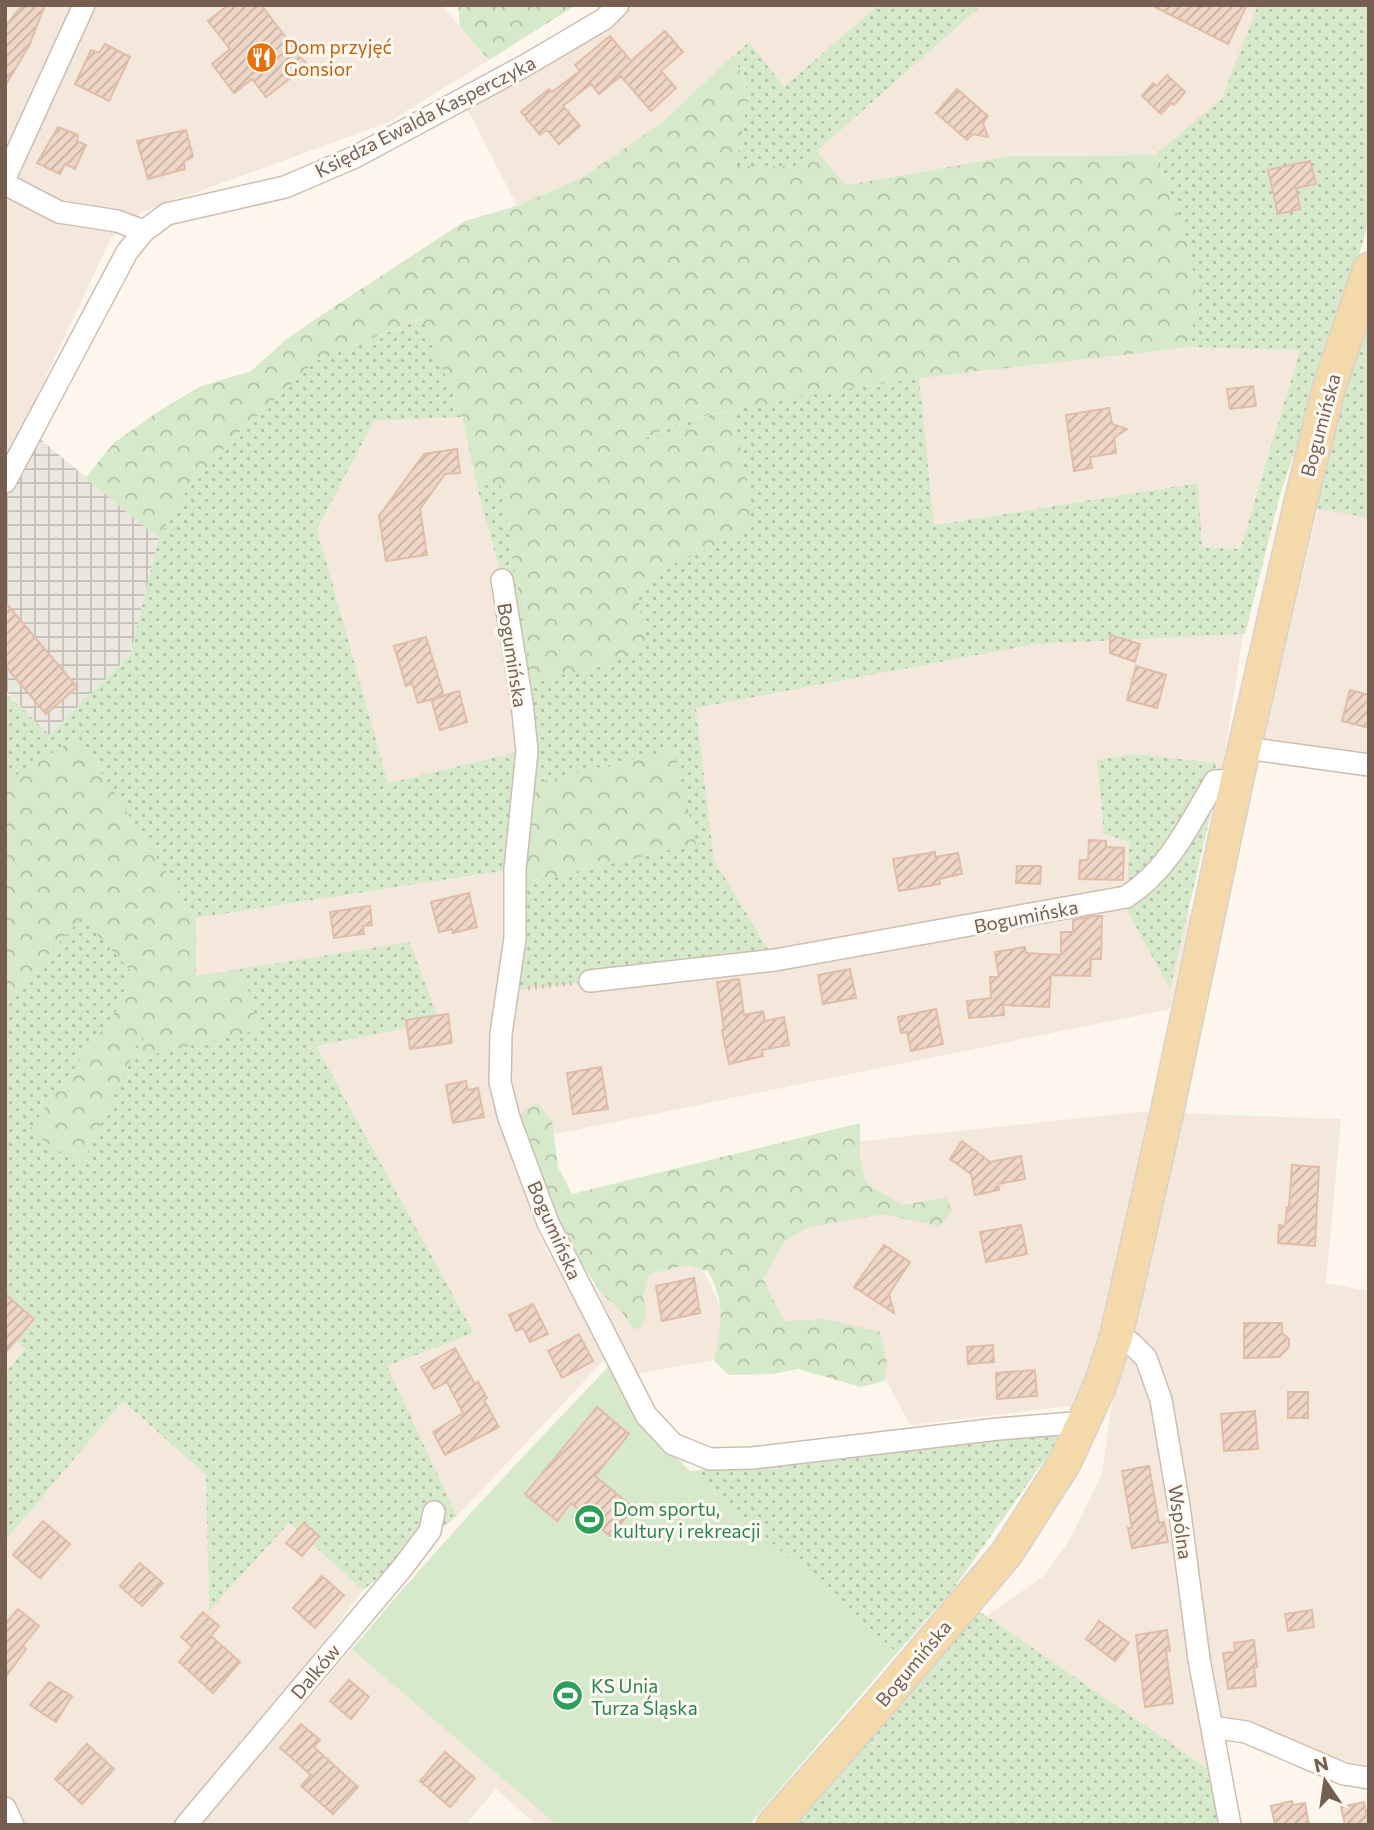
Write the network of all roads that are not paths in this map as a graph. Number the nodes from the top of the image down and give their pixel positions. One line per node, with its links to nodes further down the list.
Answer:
1 (84, 5): 3 (street)
2 (618, 5): 5 (street, Księdza Ewalda Kasperczyka)
3 (5, 178)
4 (5, 184): 5 (street)
5 (144, 231): 7 (street, Księdza Ewalda Kasperczyka)
6 (1369, 269): 9 (main road, Bogumińska)
7 (5, 482)
8 (502, 580): 14 (street, Bogumińska)
9 (1246, 748): 10 (street); 11 (main road, Bogumińska)
10 (1369, 765)
11 (1237, 780): 12 (street, Bogumińska); 13 (main road, Bogumińska)
12 (590, 981)
13 (1115, 1337): 14 (main road, Bogumińska); 16 (street, Wspólna)
14 (1086, 1422): 21 (main road, Bogumińska)
15 (434, 1512): 20 (street, Dalków)
16 (1212, 1727): 17 (street); 22 (street, Wspólna)
17 (1369, 1777)
18 (5, 1808): 19 (street)
19 (13, 1825)
20 (186, 1825)
21 (773, 1825)
22 (1230, 1825)

